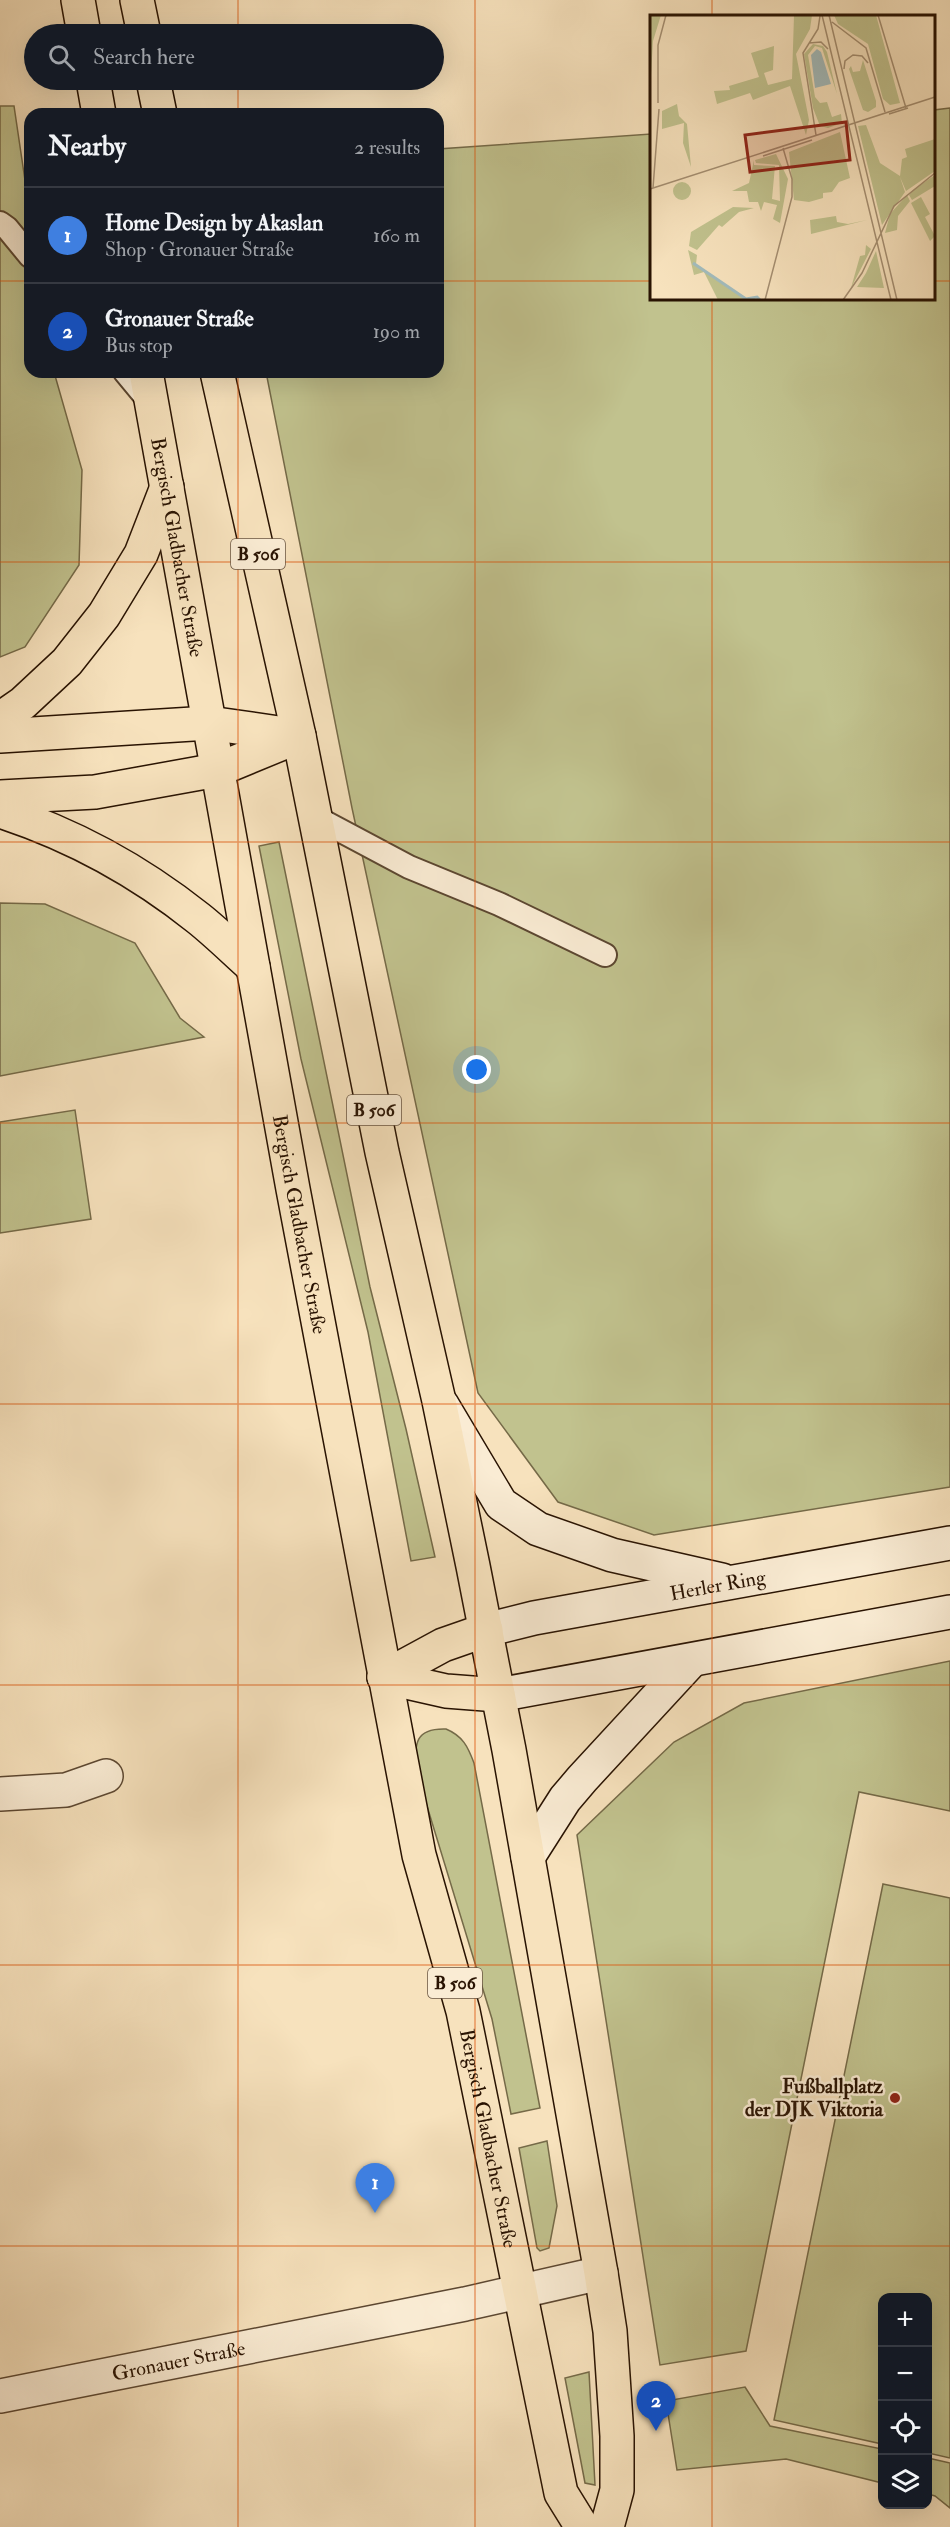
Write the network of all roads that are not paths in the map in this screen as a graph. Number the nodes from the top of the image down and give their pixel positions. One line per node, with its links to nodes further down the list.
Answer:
1 (95, 90): 3 (main road)
2 (155, 90): 4 (main road)
3 (98, 108)
4 (159, 108)
5 (0, 224): 6 (lane)
6 (24, 249)
7 (130, 378): 10 (lane)
8 (147, 378): 10 (main road, Bergisch Gladbacher Straße / B 506)
9 (218, 378): 15 (main road, B 506)
10 (152, 405): 11 (main road, Bergisch Gladbacher Straße / B 506)
11 (166, 487): 12 (main road); 13 (main road, Bergisch Gladbacher Straße / B 506)
12 (0, 720)
13 (209, 723): 14 (main road); 15 (main road); 16 (main road, Bergisch Gladbacher Straße / B 506)
14 (0, 736)
15 (299, 736): 16 (main road); 19 (main road, B 506)
16 (217, 770): 17 (main road); 21 (main road, Bergisch Gladbacher Straße / B 506)
17 (0, 797)
18 (0, 811): 21 (main road)
19 (315, 817): 20 (lane); 22 (main road, B 506)
20 (605, 955)
21 (253, 967): 28 (main road, Bergisch Gladbacher Straße / B 506)
22 (439, 1401): 24 (main road); 26 (main road, B 506)
23 (950, 1543): 24 (main road, Herler Ring)
24 (735, 1583): 26 (main road, Herler Ring)
25 (950, 1612): 27 (main road)
26 (486, 1630): 28 (main road); 29 (main road, B 506)
27 (691, 1661): 29 (main road); 32 (main road)
28 (384, 1677): 29 (main road); 34 (main road, Bergisch Gladbacher Straße / B 506)
29 (498, 1695): 32 (main road, B 506)
30 (106, 1776): 31 (main road)
31 (0, 1794)
32 (528, 1857): 33 (main road, B 506)
33 (602, 2273): 34 (main road, Gronauer Straße); 37 (main road, B 506)
34 (521, 2291): 35 (main road, Gronauer Straße); 36 (main road, Bergisch Gladbacher Straße / B 506)
35 (0, 2396)
36 (582, 2527)
37 (607, 2527)

